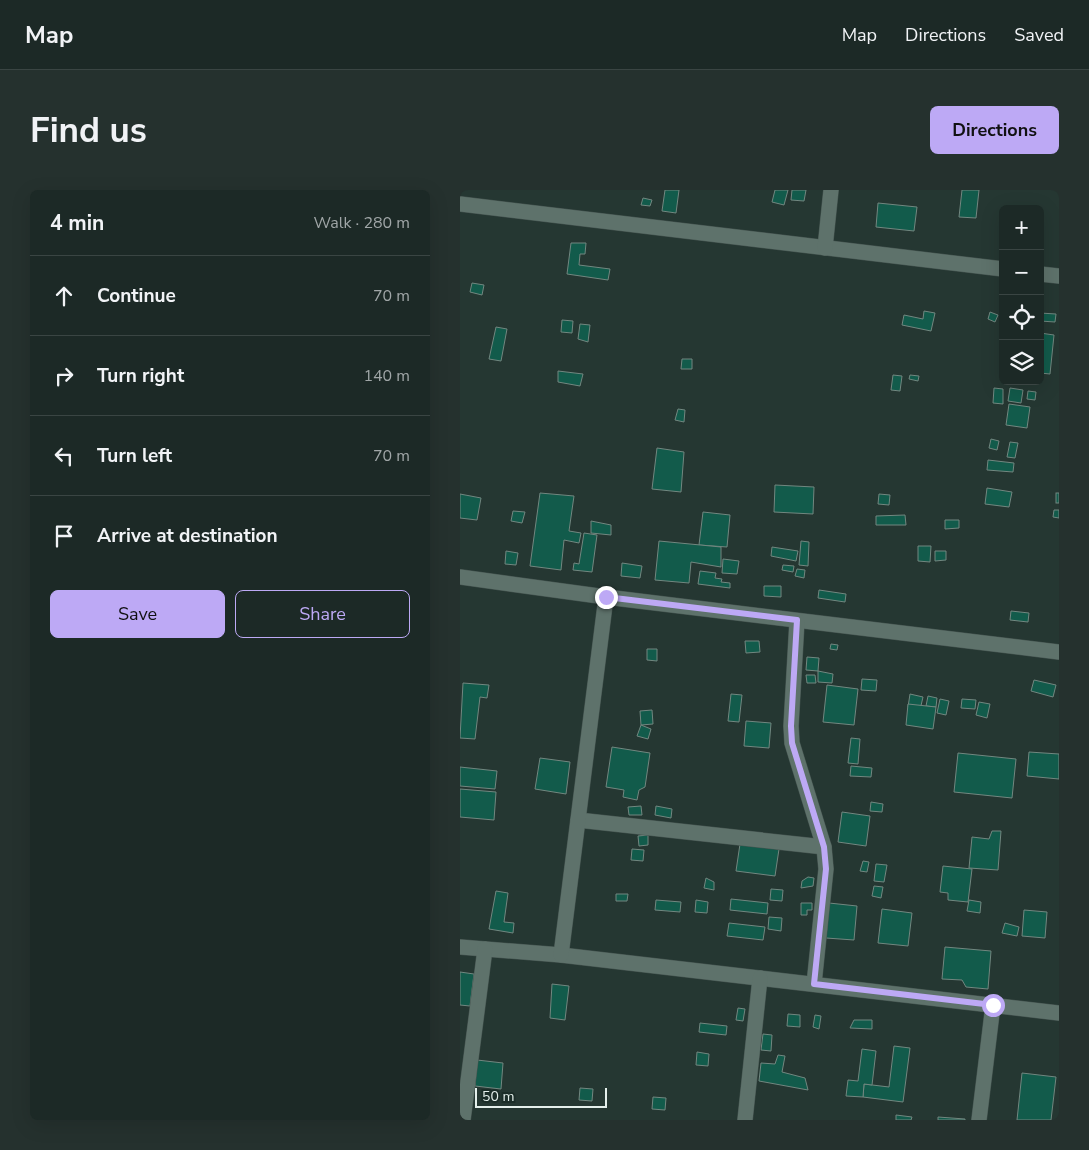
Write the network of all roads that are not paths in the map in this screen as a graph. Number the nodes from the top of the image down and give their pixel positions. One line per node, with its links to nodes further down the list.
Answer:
1 (831, 190): 3 (street)
2 (460, 204): 3 (street)
3 (825, 248): 4 (street)
4 (999, 269)
5 (1044, 274): 6 (street)
6 (1059, 276)
7 (460, 577): 8 (street)
8 (606, 597): 9 (street); 11 (street)
9 (797, 620): 10 (street); 12 (street)
10 (1059, 652)
11 (578, 820): 12 (street); 15 (street)
12 (824, 847): 17 (street)
13 (460, 947): 14 (street)
14 (485, 949): 15 (street); 20 (street)
15 (561, 955): 16 (street)
16 (760, 978): 17 (street); 21 (street)
17 (814, 984): 18 (street)
18 (993, 1005): 19 (street); 22 (street)
19 (1059, 1013)
20 (463, 1120)
21 (745, 1120)
22 (979, 1120)

